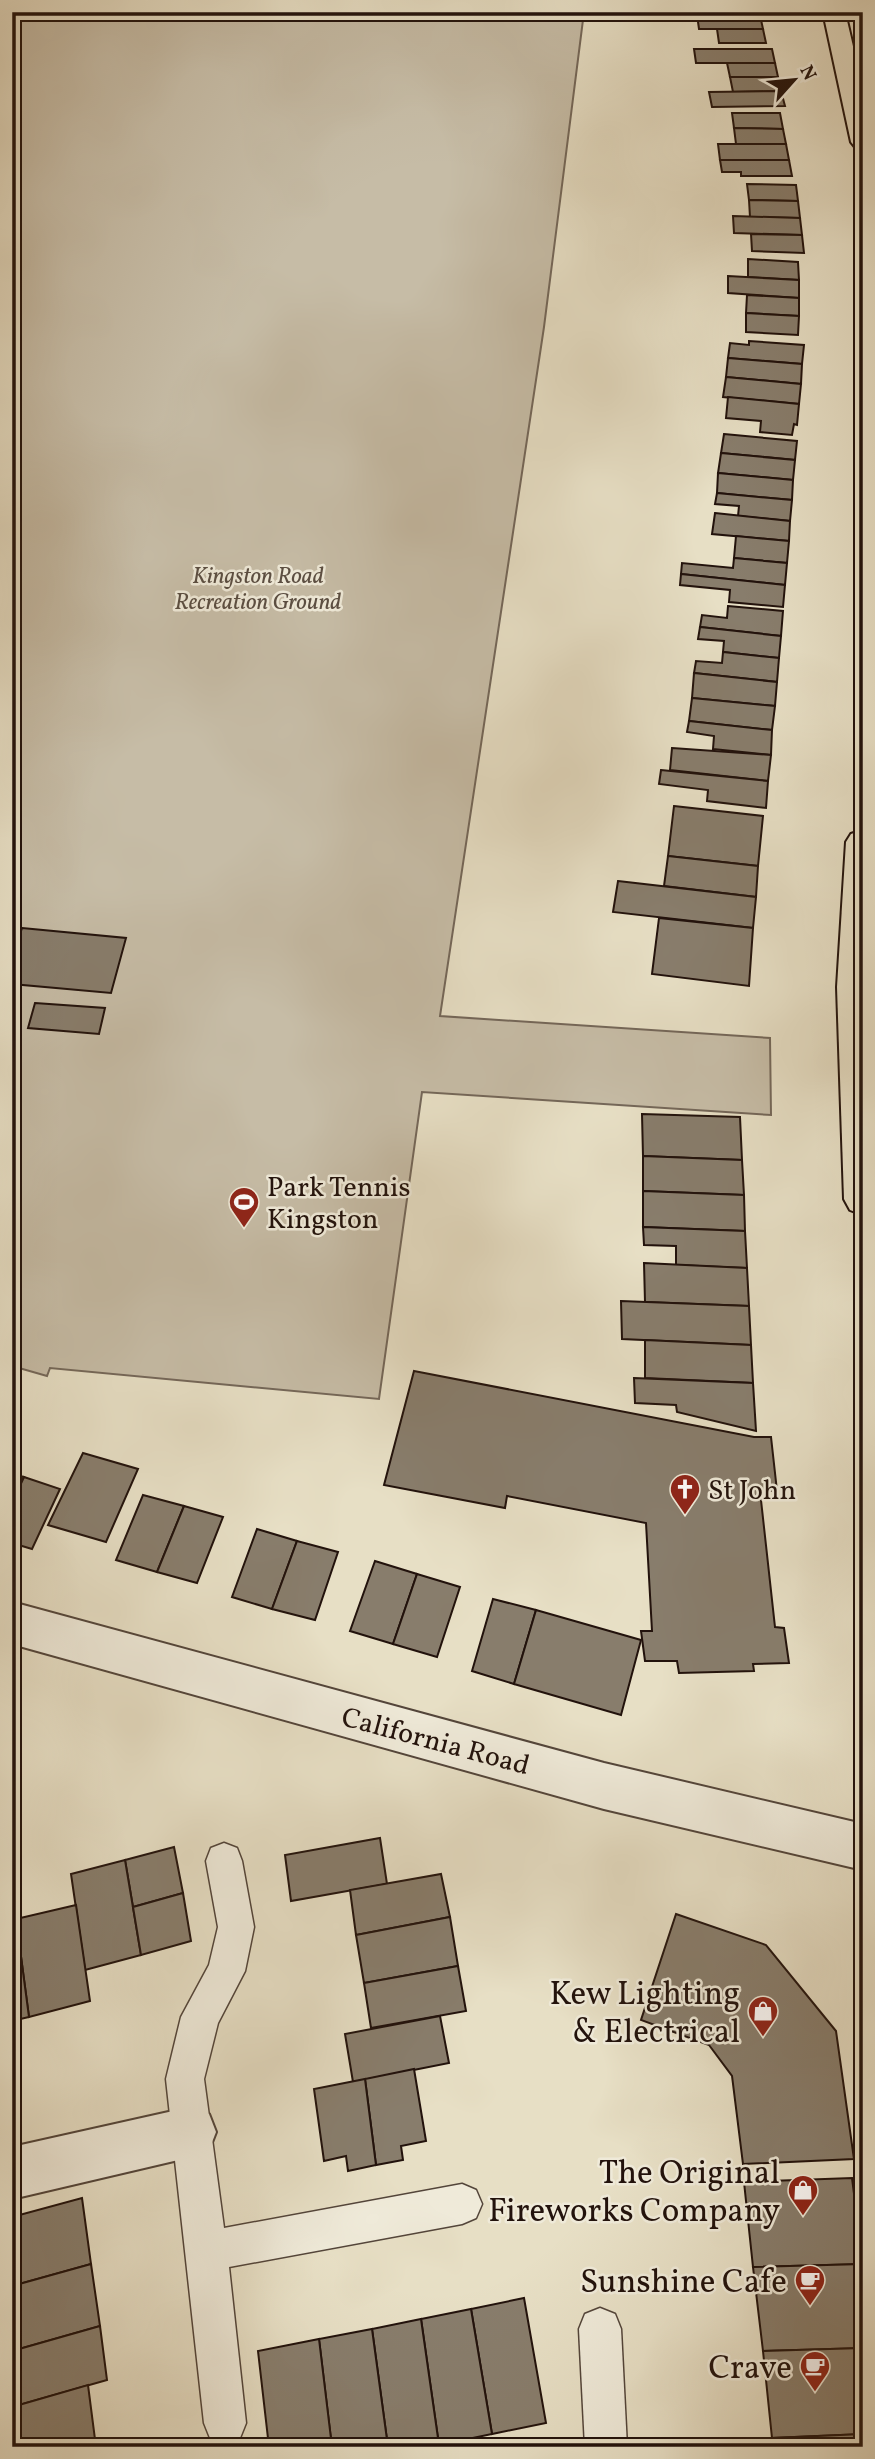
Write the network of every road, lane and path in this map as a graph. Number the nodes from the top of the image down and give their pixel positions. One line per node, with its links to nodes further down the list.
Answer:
1 (834, 12): 2 (main road)
2 (863, 142)
3 (863, 842): 4 (main road)
4 (863, 1199)
5 (21, 1636): 6 (street, California Road)
6 (863, 1847)
7 (224, 1861): 8 (lane)
8 (191, 2132): 9 (street); 11 (lane)
9 (12, 2173)
10 (462, 2204): 11 (lane)
11 (207, 2251): 13 (lane)
12 (600, 2329): 14 (lane)
13 (225, 2423)
14 (606, 2447)

